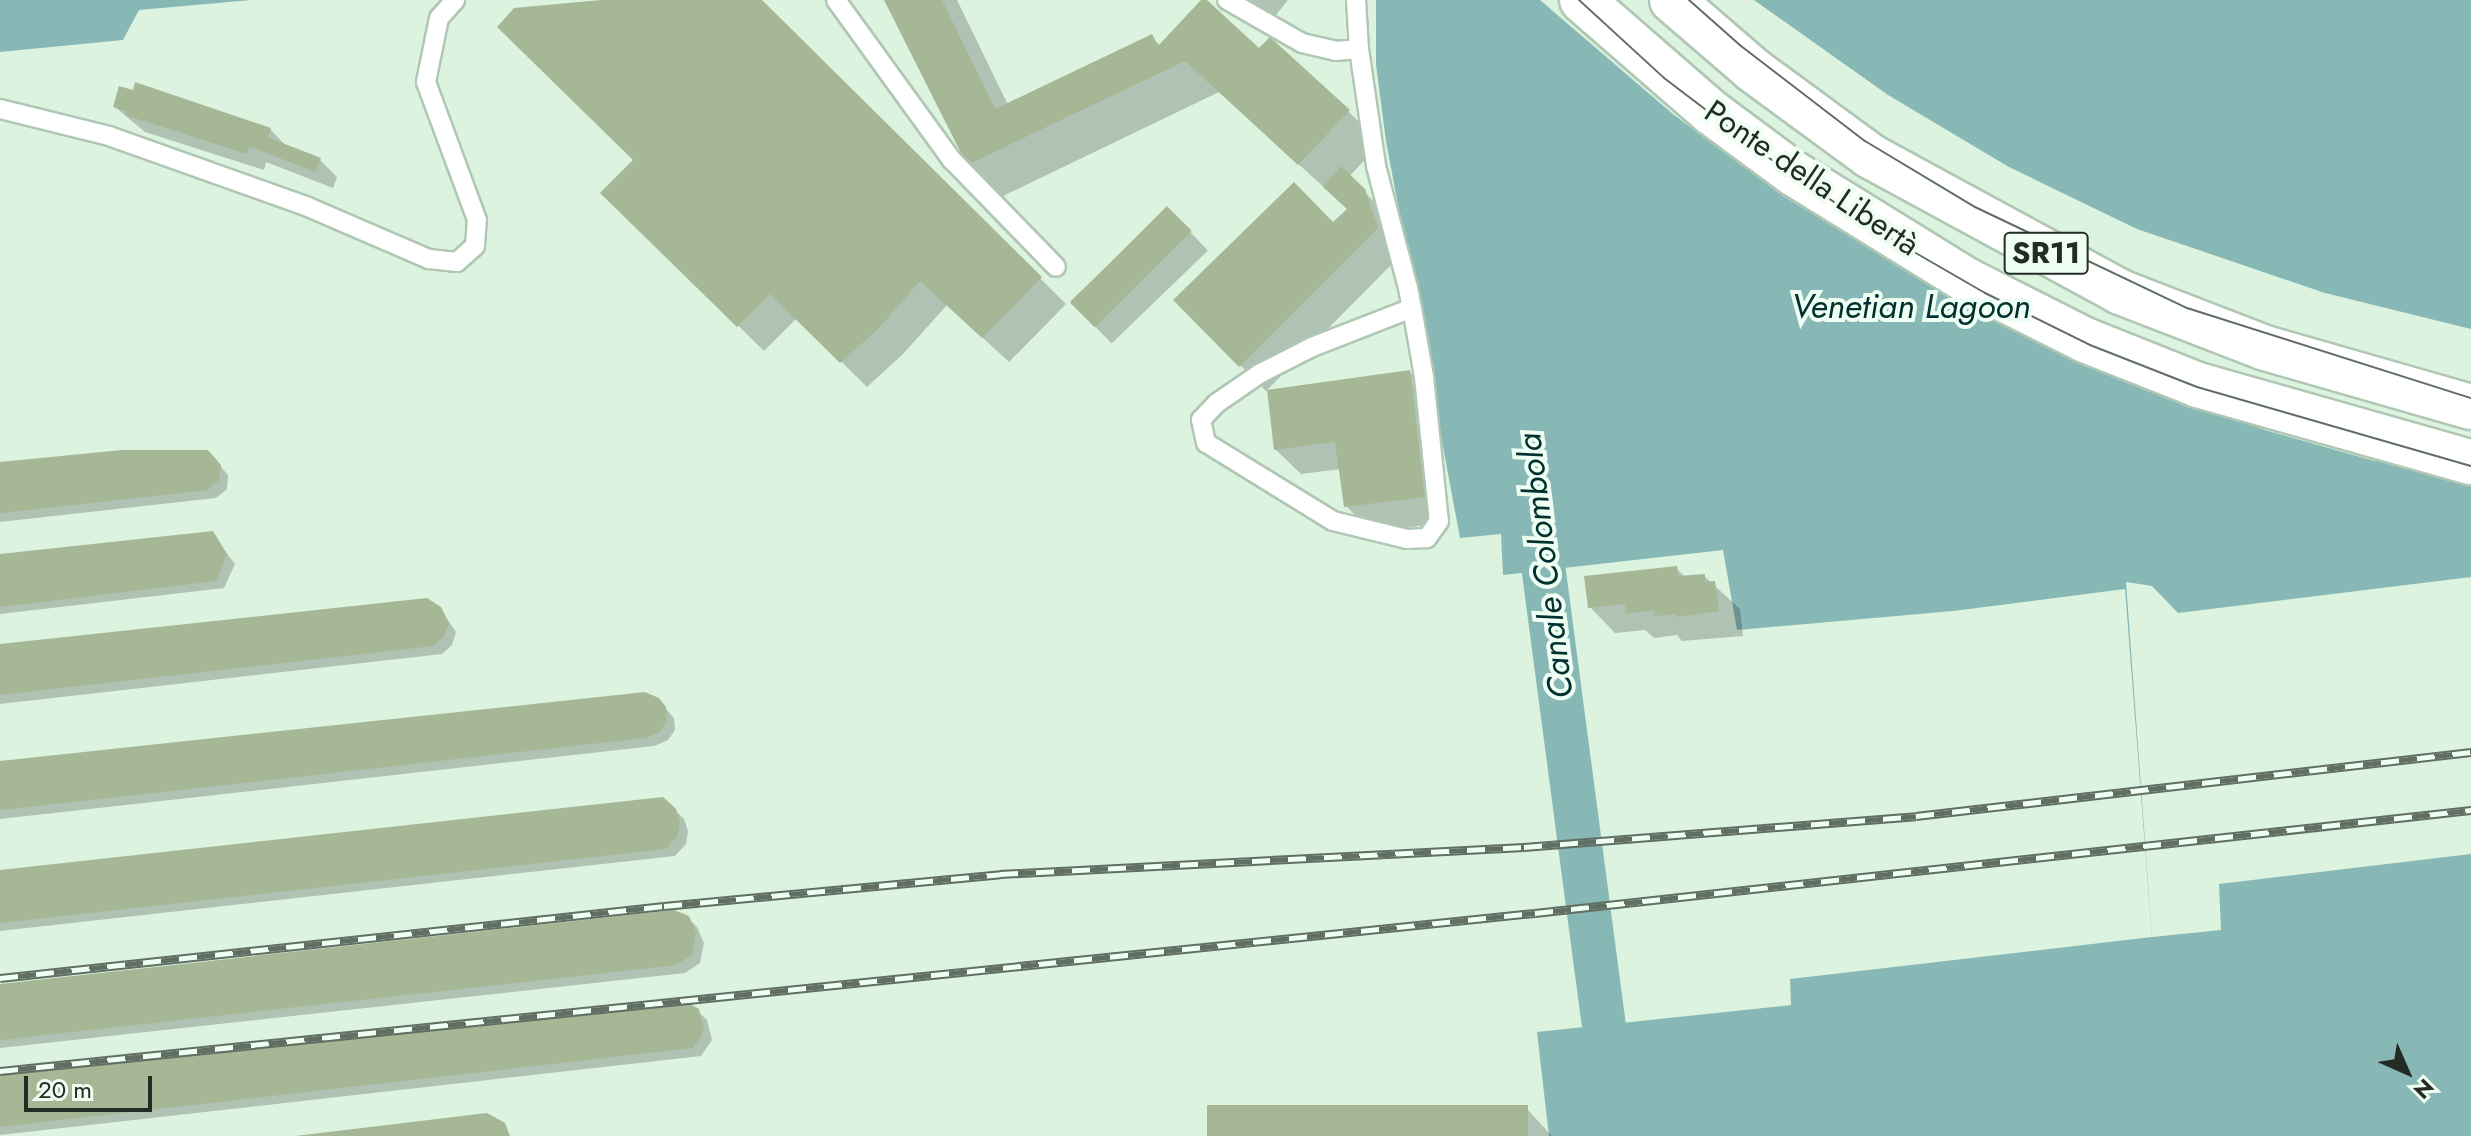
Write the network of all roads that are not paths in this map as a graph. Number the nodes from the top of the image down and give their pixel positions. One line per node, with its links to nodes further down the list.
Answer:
1 (455, 0): 8 (lane)
2 (836, 0): 9 (lane)
3 (1227, 0): 7 (lane)
4 (1356, 0): 7 (lane)
5 (1582, 0): 12 (highway, Ponte della Libertà / SR11)
6 (1672, 0): 11 (highway, Ponte della Libertà / SR11)
7 (1359, 49): 10 (lane)
8 (0, 109)
9 (1056, 267)
10 (1412, 308): 10 (lane)
11 (2471, 407)
12 (2471, 462)

